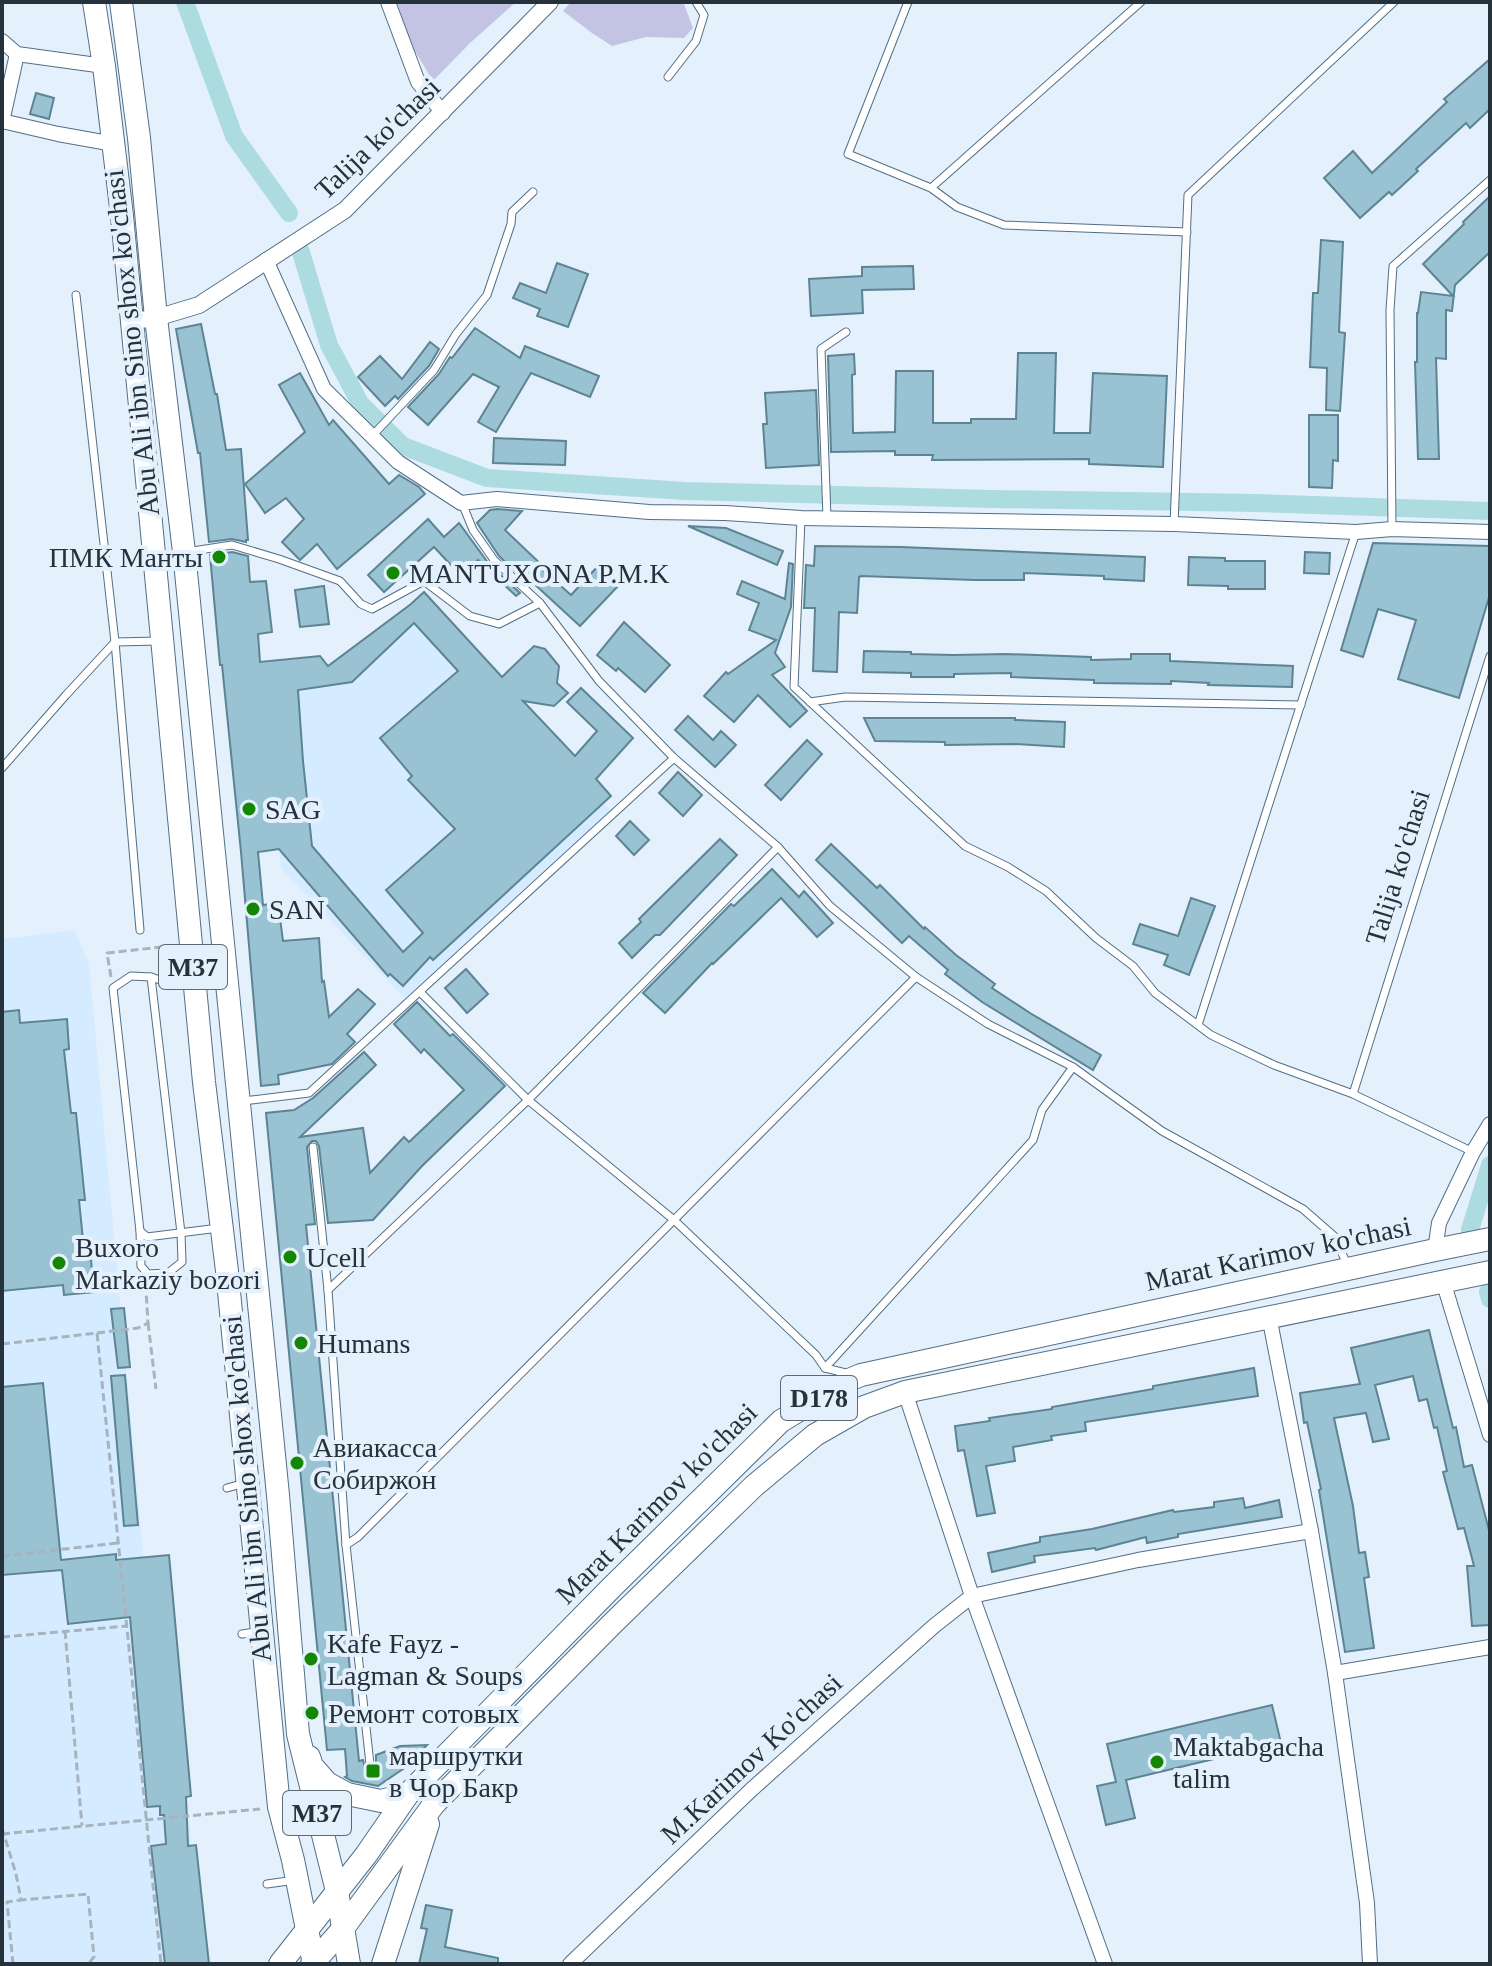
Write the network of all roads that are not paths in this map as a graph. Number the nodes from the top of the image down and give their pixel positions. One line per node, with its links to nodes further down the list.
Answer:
1 (94, 2): 11 (main road, Abu Ali ibn Sino shox ko'chasi / M37)
2 (121, 2): 13 (main road, Abu Ali ibn Sino shox ko'chasi / M37)
3 (388, 2): 15 (street)
4 (550, 2): 15 (street, Talija ko'chasi)
5 (696, 2): 12 (lane)
6 (908, 2): 19 (lane)
7 (1141, 2): 19 (lane)
8 (1394, 2): 21 (lane)
9 (2, 41): 10 (street)
10 (17, 54): 11 (street); 16 (street)
11 (104, 66): 14 (main road, Abu Ali ibn Sino shox ko'chasi / M37)
12 (668, 77)
13 (133, 98): 14 (main road); 24 (main road, Abu Ali ibn Sino shox ko'chasi / M37)
14 (109, 101): 17 (main road, Abu Ali ibn Sino shox ko'chasi / M37)
15 (443, 113): 22 (street, Talija ko'chasi)
16 (2, 122): 17 (street)
17 (114, 144): 25 (main road, Abu Ali ibn Sino shox ko'chasi / M37)
18 (1490, 180): 32 (lane)
19 (931, 188): 21 (lane)
20 (533, 192): 27 (lane)
21 (1187, 232): 31 (lane)
22 (266, 260): 24 (street, Talija ko'chasi); 27 (street)
23 (76, 295): 38 (lane)
24 (156, 318): 25 (street, Talija ko'chasi); 35 (main road, Abu Ali ibn Sino shox ko'chasi / M37)
25 (132, 321): 37 (main road, Abu Ali ibn Sino shox ko'chasi / M37)
26 (846, 332): 30 (lane)
27 (372, 436): 28 (street)
28 (461, 503): 29 (street); 36 (lane)
29 (801, 518): 30 (street); 40 (lane)
30 (827, 518): 31 (street)
31 (1174, 524): 33 (street)
32 (1392, 529): 33 (street); 34 (street)
33 (1356, 532): 41 (lane)
34 (1490, 532)
35 (184, 552): 36 (lane); 54 (main road, Abu Ali ibn Sino shox ko'chasi / M37)
36 (540, 603): 42 (lane)
37 (162, 641): 38 (lane); 48 (main road, Abu Ali ibn Sino shox ko'chasi / M37)
38 (115, 642): 43 (lane); 45 (lane)
39 (1490, 656): 52 (lane, Talija ko'chasi)
40 (810, 702): 41 (lane); 50 (lane)
41 (1301, 705): 50 (lane)
42 (674, 758): 44 (lane); 49 (lane)
43 (2, 768)
44 (778, 847): 47 (lane); 53 (lane)
45 (140, 930)
46 (151, 977): 48 (lane); 60 (lane); 61 (lane)
47 (916, 977): 51 (lane); 58 (lane)
48 (194, 981): 59 (main road, Abu Ali ibn Sino shox ko'chasi / M37)
49 (420, 992): 53 (lane); 54 (lane)
50 (1198, 1025): 52 (lane)
51 (1073, 1067): 64 (lane); 69 (lane)
52 (1353, 1094): 57 (lane)
53 (528, 1100): 58 (lane); 67 (lane)
54 (238, 1102): 78 (main road, Abu Ali ibn Sino shox ko'chasi / M37)
55 (1490, 1124): 57 (street)
56 (313, 1147): 67 (lane)
57 (1473, 1152): 63 (street)
58 (674, 1220): 69 (lane); 74 (lane)
59 (221, 1227): 61 (lane); 82 (main road, Abu Ali ibn Sino shox ko'chasi / M37)
60 (140, 1231): 61 (lane); 61 (lane)
61 (181, 1233)
62 (1490, 1239): 63 (main road, Marat Karimov ko'chasi / D178)
63 (1435, 1250): 64 (main road, Marat Karimov ko'chasi / D178)
64 (1348, 1269): 70 (main road, Marat Karimov ko'chasi / D178)
65 (1490, 1272): 66 (main road, Marat Karimov ko'chasi / D178)
66 (1443, 1281): 68 (main road, Marat Karimov ko'chasi / D178); 72 (street)
67 (328, 1290): 74 (lane)
68 (1269, 1316): 71 (main road, Marat Karimov ko'chasi / D178); 73 (street)
69 (825, 1368): 70 (lane)
70 (856, 1376): 80 (main road, Marat Karimov ko'chasi / D178)
71 (905, 1392): 75 (street); 81 (main road, Marat Karimov ko'chasi / D178)
72 (1490, 1435)
73 (1311, 1531): 75 (street, M.Karimov Ko'chasi); 77 (street)
74 (346, 1545): 79 (lane)
75 (972, 1596): 91 (street, M.Karimov Ko'chasi); 92 (street)
76 (1490, 1647): 77 (street)
77 (1335, 1673): 93 (street)
78 (298, 1734): 80 (main road); 84 (main road, Abu Ali ibn Sino shox ko'chasi / M37)
79 (370, 1764)
80 (408, 1794): 84 (main road, Marat Karimov ko'chasi / D178)
81 (434, 1804): 86 (main road, Marat Karimov ko'chasi / D178); 90 (main road)
82 (297, 1879): 83 (lane); 85 (main road, Abu Ali ibn Sino shox ko'chasi / M37)
83 (267, 1884)
84 (337, 1891): 85 (main road, Marat Karimov ko'chasi / D178); 86 (main road, Abu Ali ibn Sino shox ko'chasi)
85 (307, 1930): 87 (main road, Abu Ali ibn Sino shox ko'chasi / M37); 88 (main road, Marat Karimov ko'chasi)
86 (342, 1930): 87 (main road, Marat Karimov ko'chasi / D178); 89 (main road, Abu Ali ibn Sino shox ko'chasi)
87 (314, 1963)
88 (280, 1964)
89 (349, 1964)
90 (383, 1964)
91 (570, 1964)
92 (1105, 1964)
93 (1370, 1964)

